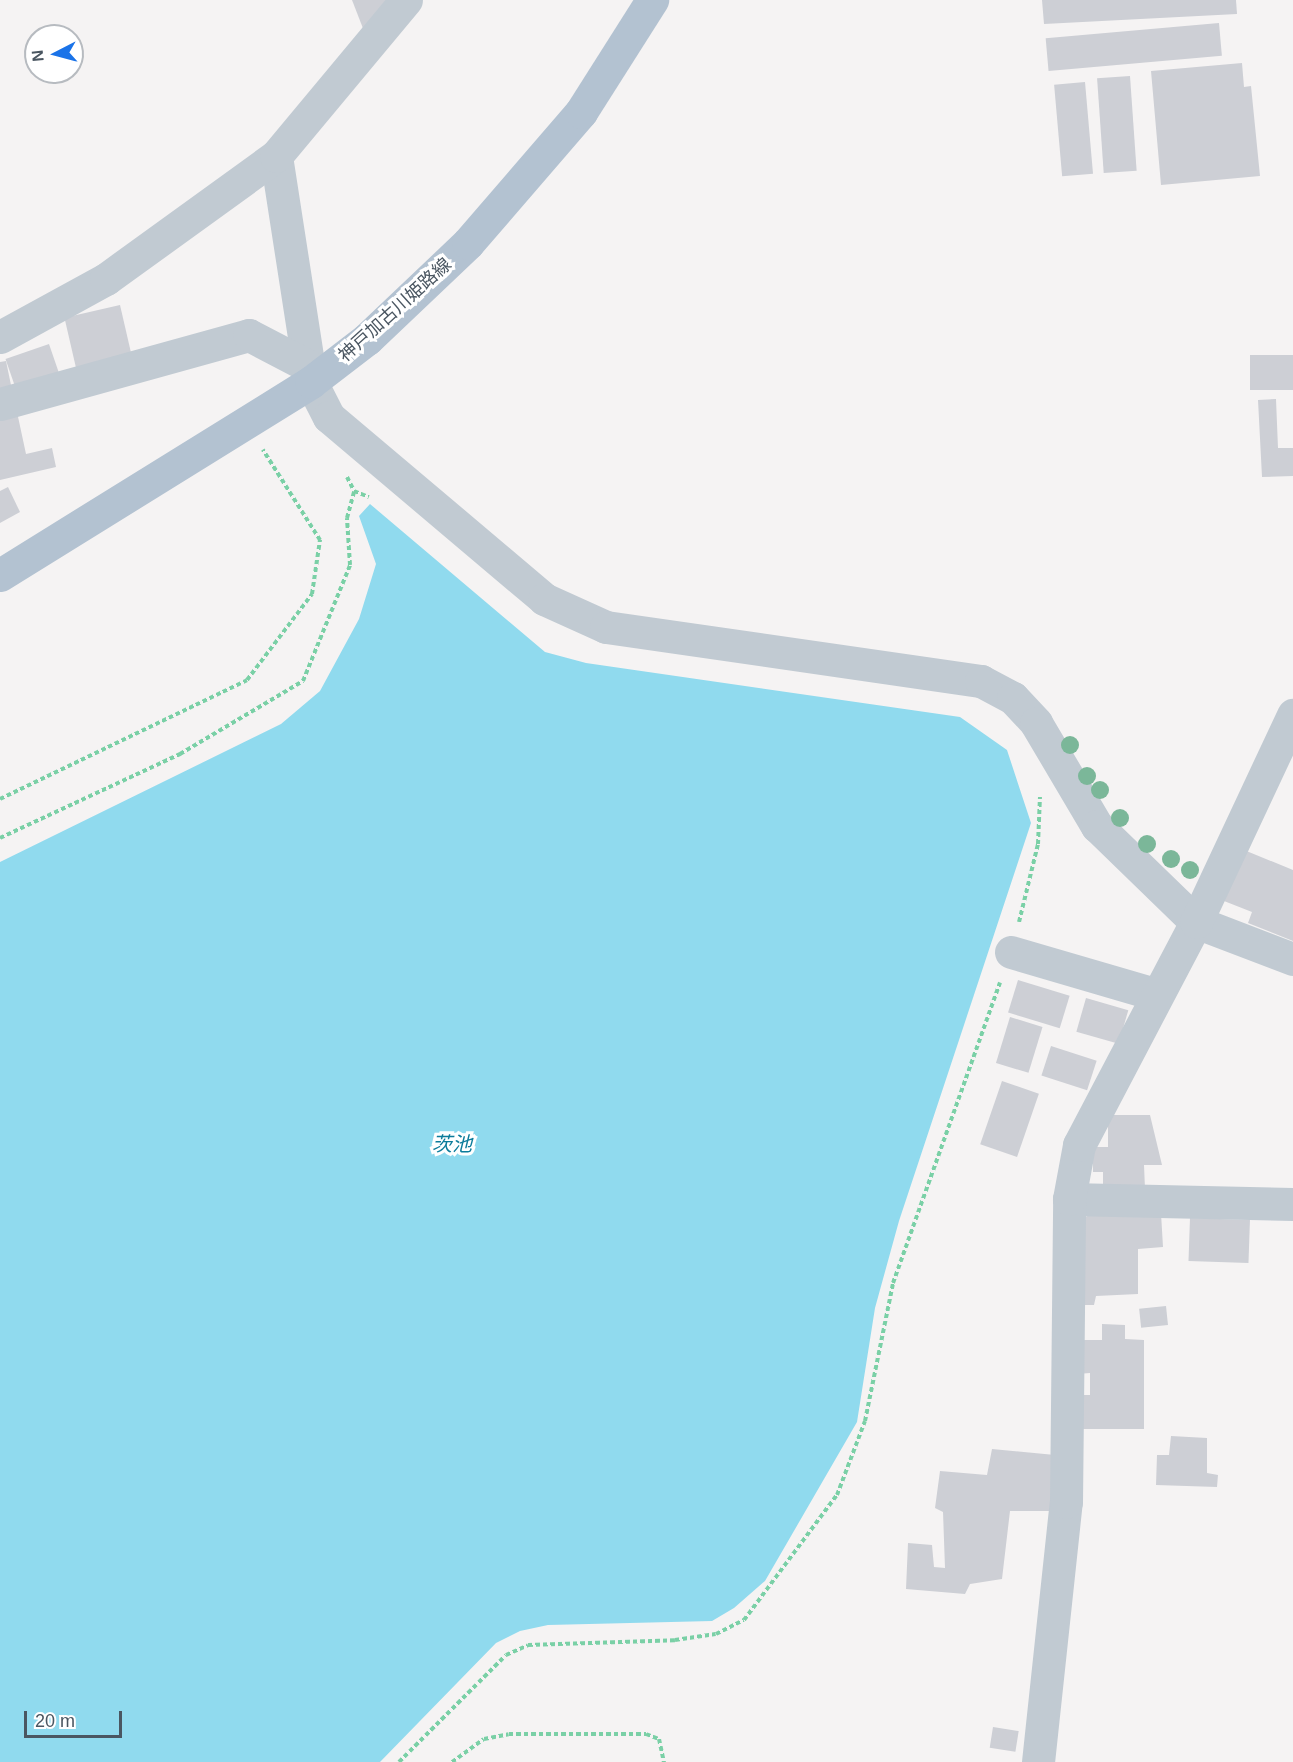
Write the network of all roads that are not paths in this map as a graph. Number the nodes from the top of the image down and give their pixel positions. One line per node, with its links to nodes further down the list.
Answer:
1 (406, 0): 3 (street)
2 (652, 0): 5 (main road, 神戸加古川姫路線)
3 (276, 156): 4 (street); 5 (street)
4 (0, 337)
5 (311, 375): 6 (street); 7 (main road, 神戸加古川姫路線); 9 (street)
6 (0, 404)
7 (0, 575)
8 (1293, 715): 9 (street)
9 (1196, 922): 11 (street); 12 (street)
10 (1011, 952): 12 (street)
11 (1293, 959)
12 (1155, 994): 13 (street)
13 (1069, 1199): 14 (street); 15 (street)
14 (1293, 1204)
15 (1038, 1762)

